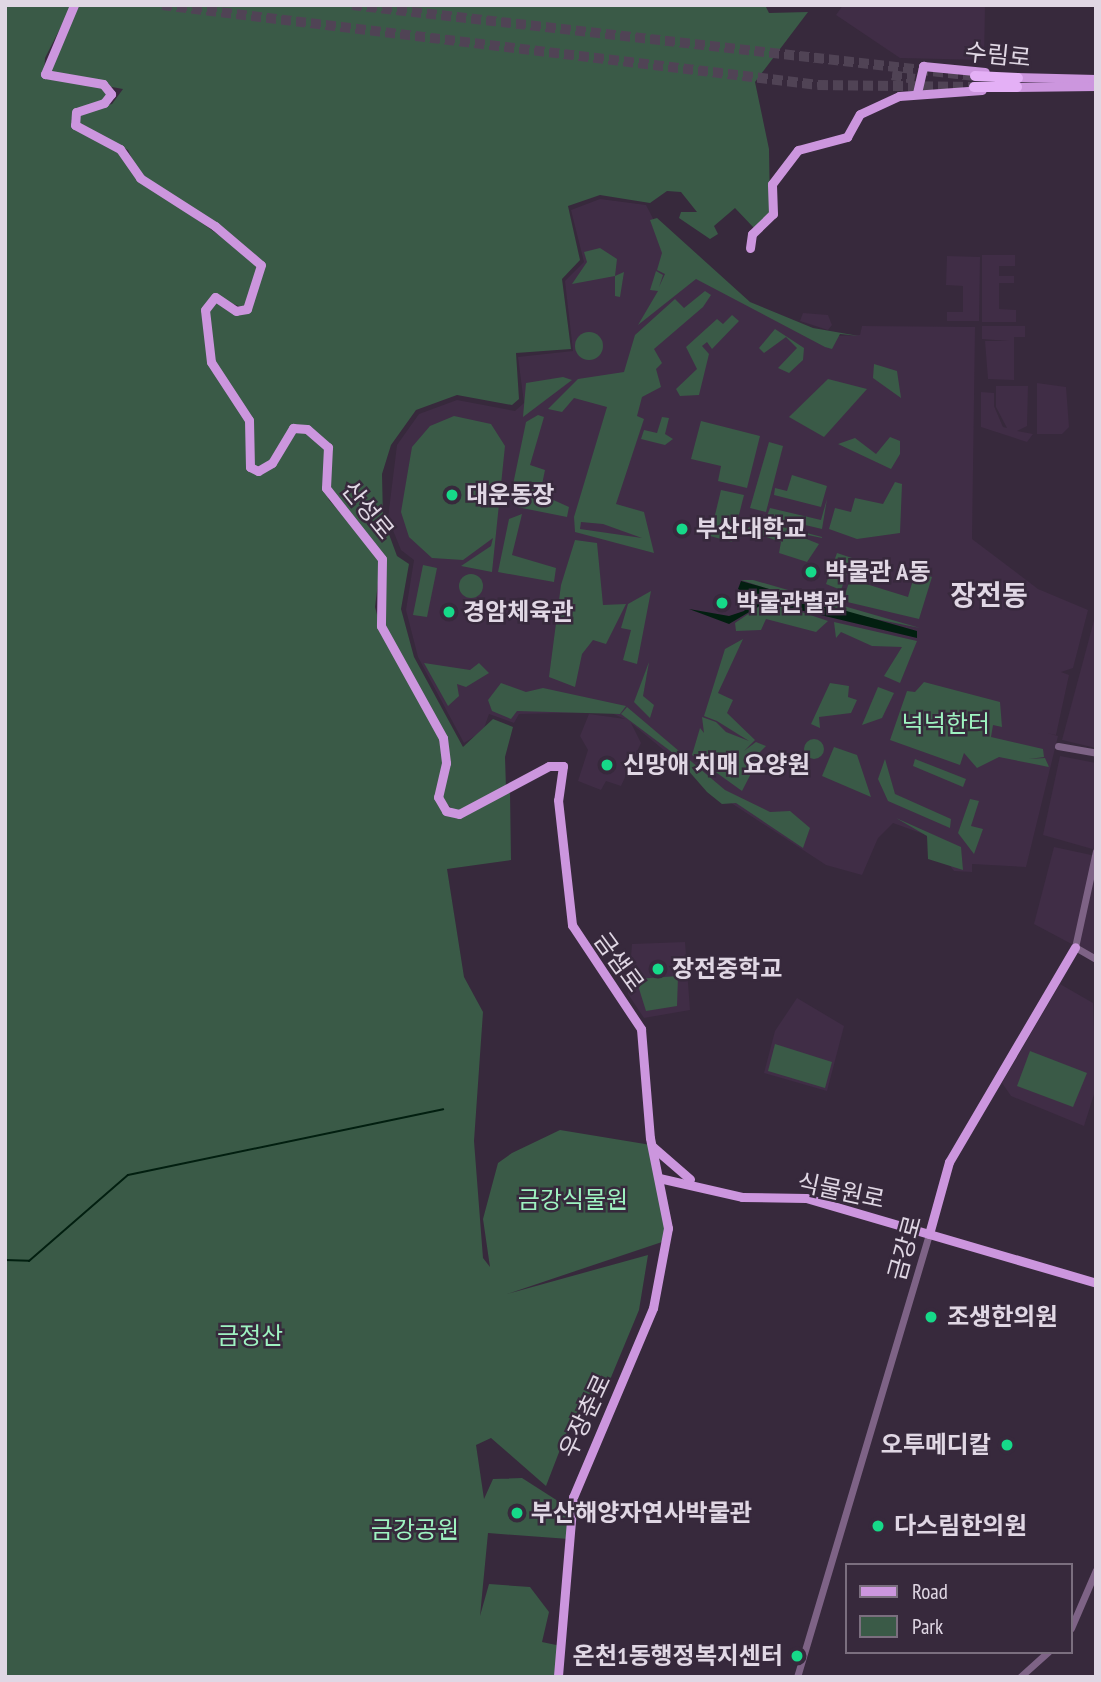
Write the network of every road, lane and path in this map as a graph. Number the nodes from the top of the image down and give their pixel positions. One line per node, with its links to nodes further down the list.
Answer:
1 (74, 5): 10 (main road, 산성로)
2 (1096, 79): 4 (main road, 수림로)
3 (975, 81): 4 (highway)
4 (1017, 83): 5 (main road, 수림로); 6 (main road, 수림로); 6 (main road, 수림로)
5 (1096, 86)
6 (917, 93): 7 (main road, 수림로)
7 (750, 248)
8 (1058, 746): 9 (street)
9 (1096, 753)
10 (563, 766): 14 (main road, 금샘로)
11 (1096, 851): 12 (street, 금강로)
12 (1075, 947): 13 (street); 17 (main road, 금강로)
13 (1096, 959)
14 (652, 1145): 15 (main road, 금샘로); 16 (main road, 식물원로)
15 (659, 1178): 16 (main road, 식물원로); 22 (main road, 우장춘로)
16 (697, 1184): 17 (main road, 식물원로)
17 (929, 1234): 18 (main road, 식물원로); 23 (street, 금강로)
18 (1096, 1283)
19 (1096, 1570): 20 (street)
20 (1073, 1623)
21 (1046, 1654): 24 (street)
22 (558, 1677)
23 (797, 1677)
24 (1020, 1677)

